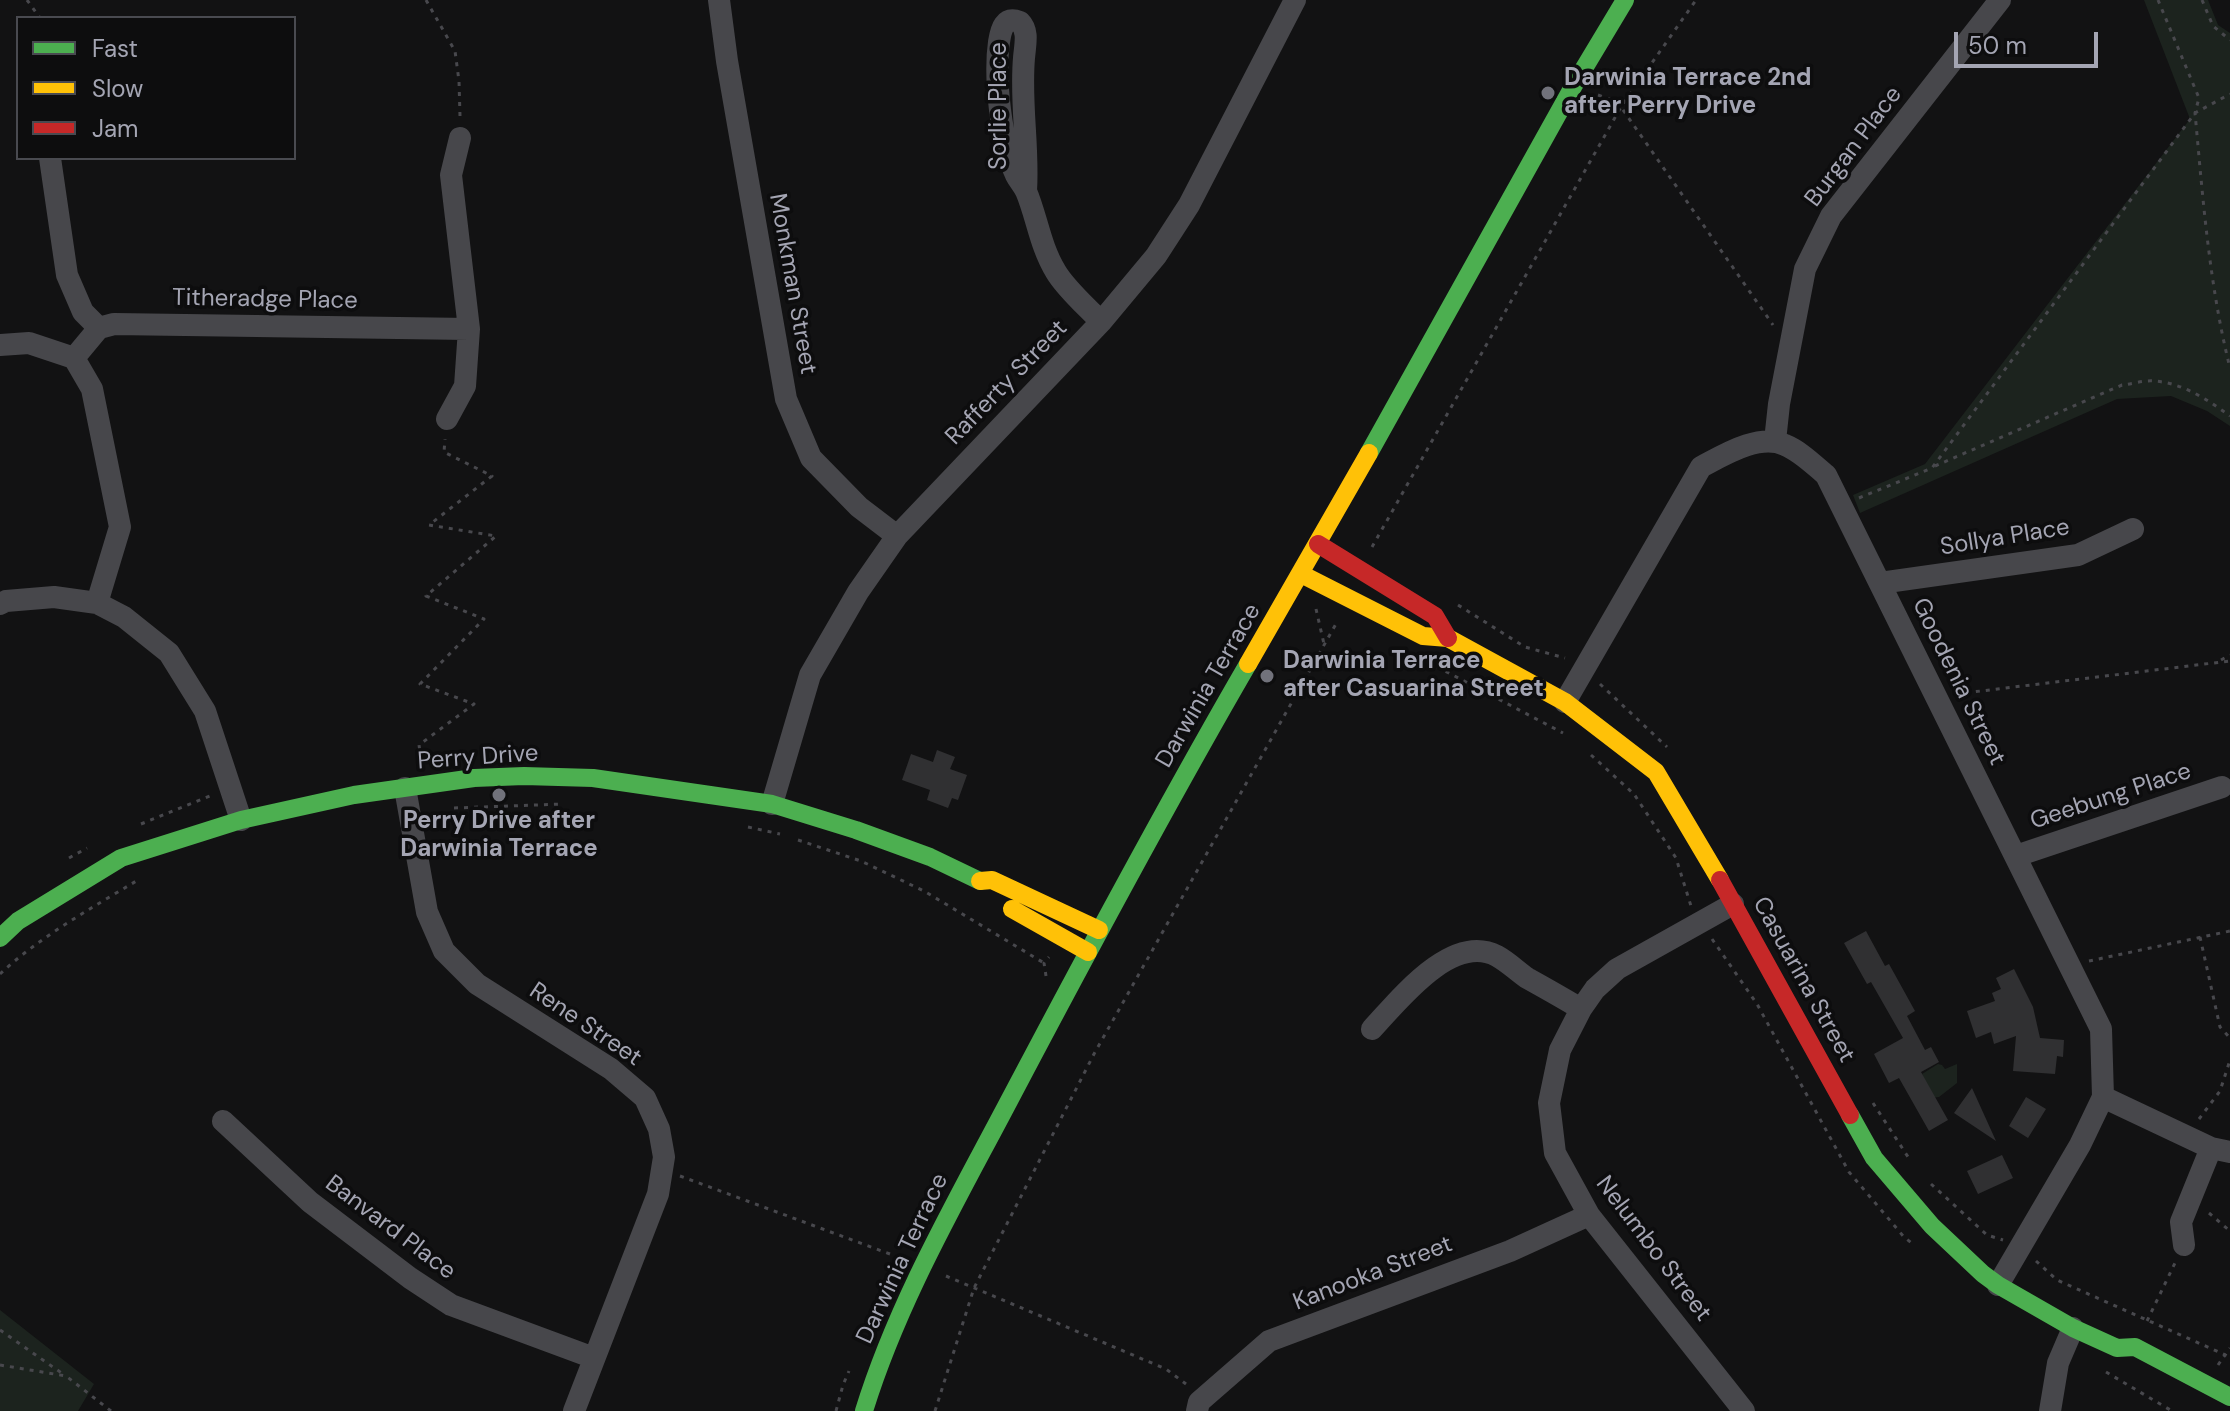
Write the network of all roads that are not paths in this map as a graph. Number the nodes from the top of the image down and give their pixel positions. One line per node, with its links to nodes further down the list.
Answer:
1 (719, 0): 16 (street, Monkman Street)
2 (1295, 0): 8 (street, Rafferty Street)
3 (1625, 0): 17 (street, Darwinia Terrace)
4 (2000, 0): 14 (street, Burgan Place)
5 (460, 138): 10 (street)
6 (50, 160): 9 (street)
7 (1026, 191): 7 (street, Sorlie Place); 8 (street, Sorlie Place)
8 (1101, 322): 16 (street, Rafferty Street)
9 (99, 328): 10 (street, Titheradge Place); 12 (street)
10 (469, 329): 13 (street)
11 (0, 345): 12 (street)
12 (74, 358): 20 (street)
13 (447, 419)
14 (1775, 441): 19 (street, Goodenia Street); 23 (street)
15 (2133, 529): 19 (street, Sollya Place)
16 (897, 536): 26 (street, Rafferty Street)
17 (1318, 544): 18 (street, Darwinia Terrace); 22 (street, Casuarina Street)
18 (1301, 574): 22 (street, Casuarina Street); 31 (street, Darwinia Terrace)
19 (1880, 583): 28 (street, Goodenia Street)
20 (97, 603): 21 (street); 27 (street)
21 (0, 604)
22 (1448, 638): 23 (street, Casuarina Street)
23 (1565, 702): 30 (street, Casuarina Street)
24 (2222, 787): 28 (street, Geebung Place)
25 (405, 788): 26 (street, Perry Drive); 27 (street, Perry Drive); 43 (street, Rene Street)
26 (772, 804): 29 (street, Perry Drive)
27 (241, 820): 32 (street, Perry Drive)
28 (2016, 856): 36 (street, Goodenia Street)
29 (978, 881): 31 (street, Perry Drive); 33 (street, Perry Drive)
30 (1733, 904): 34 (street, Nelumbo Street); 41 (street, Casuarina Street)
31 (1099, 930): 33 (street, Darwinia Terrace)
32 (0, 938)
33 (1088, 952): 48 (street, Darwinia Terrace)
34 (1581, 1009): 35 (street); 39 (street, Nelumbo Street)
35 (1372, 1029)
36 (2103, 1097): 38 (street); 41 (street, Goodenia Street)
37 (223, 1121): 43 (street, Banvard Place)
38 (2221, 1150): 40 (street)
39 (1589, 1215): 45 (street, Kanooka Street); 49 (street, Nelumbo Street)
40 (2184, 1245)
41 (1998, 1285): 42 (street, Casuarina Street)
42 (2073, 1328): 44 (street, Casuarina Street); 50 (street)
43 (594, 1358): 47 (street, Rene Street)
44 (2230, 1397)
45 (1201, 1405)
46 (2230, 1405): 51 (street)
47 (574, 1411)
48 (864, 1411)
49 (1744, 1411)
50 (2050, 1411)
51 (2227, 1411)

